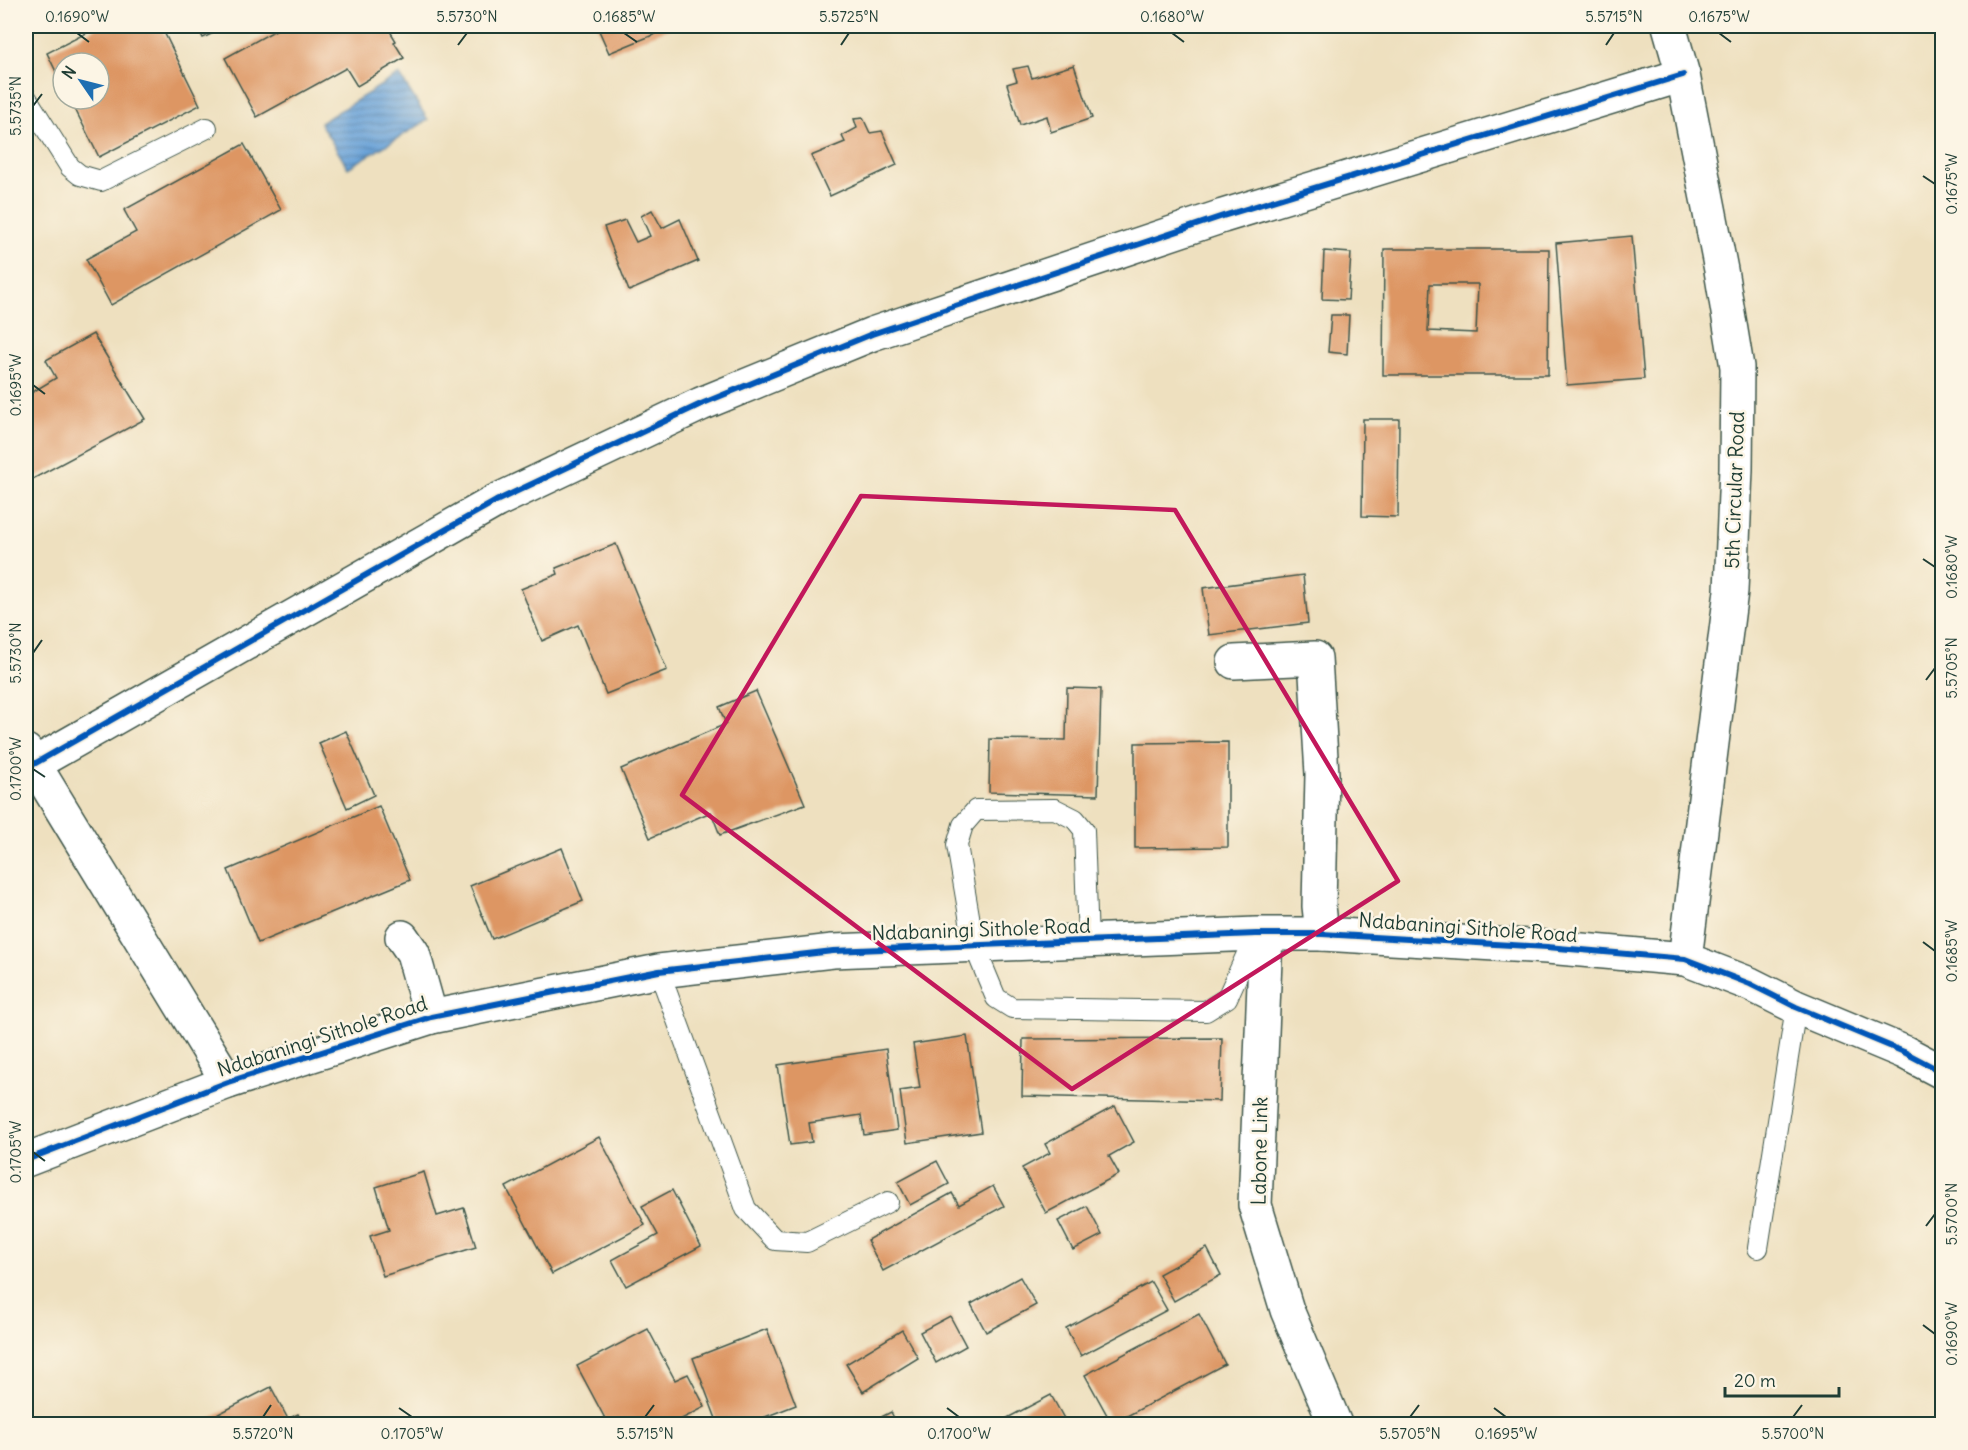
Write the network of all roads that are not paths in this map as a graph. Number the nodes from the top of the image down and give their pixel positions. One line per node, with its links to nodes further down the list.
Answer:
1 (1669, 26): 2 (street, 5th Circular Road)
2 (1683, 75): 6 (street); 12 (street, 5th Circular Road)
3 (26, 97): 4 (lane)
4 (207, 128)
5 (1234, 662): 8 (street)
6 (29, 758): 17 (street)
7 (1261, 934): 8 (street, Ndabaningi Sithole Road); 10 (street, Ndabaningi Sithole Road); 11 (lane); 21 (street, Labone Link)
8 (1322, 934): 12 (street, Ndabaningi Sithole Road)
9 (402, 937): 15 (street)
10 (1088, 941): 11 (street, Ndabaningi Sithole Road); 11 (lane)
11 (974, 945): 13 (street, Ndabaningi Sithole Road)
12 (1685, 959): 14 (street, Ndabaningi Sithole Road)
13 (659, 971): 15 (street, Ndabaningi Sithole Road); 19 (lane)
14 (1796, 1007): 16 (street, Ndabaningi Sithole Road); 20 (lane)
15 (431, 1017): 17 (street, Ndabaningi Sithole Road)
16 (1942, 1072)
17 (228, 1082): 18 (street, Ndabaningi Sithole Road)
18 (26, 1160)
19 (888, 1202)
20 (1758, 1248)
21 (1335, 1425)

